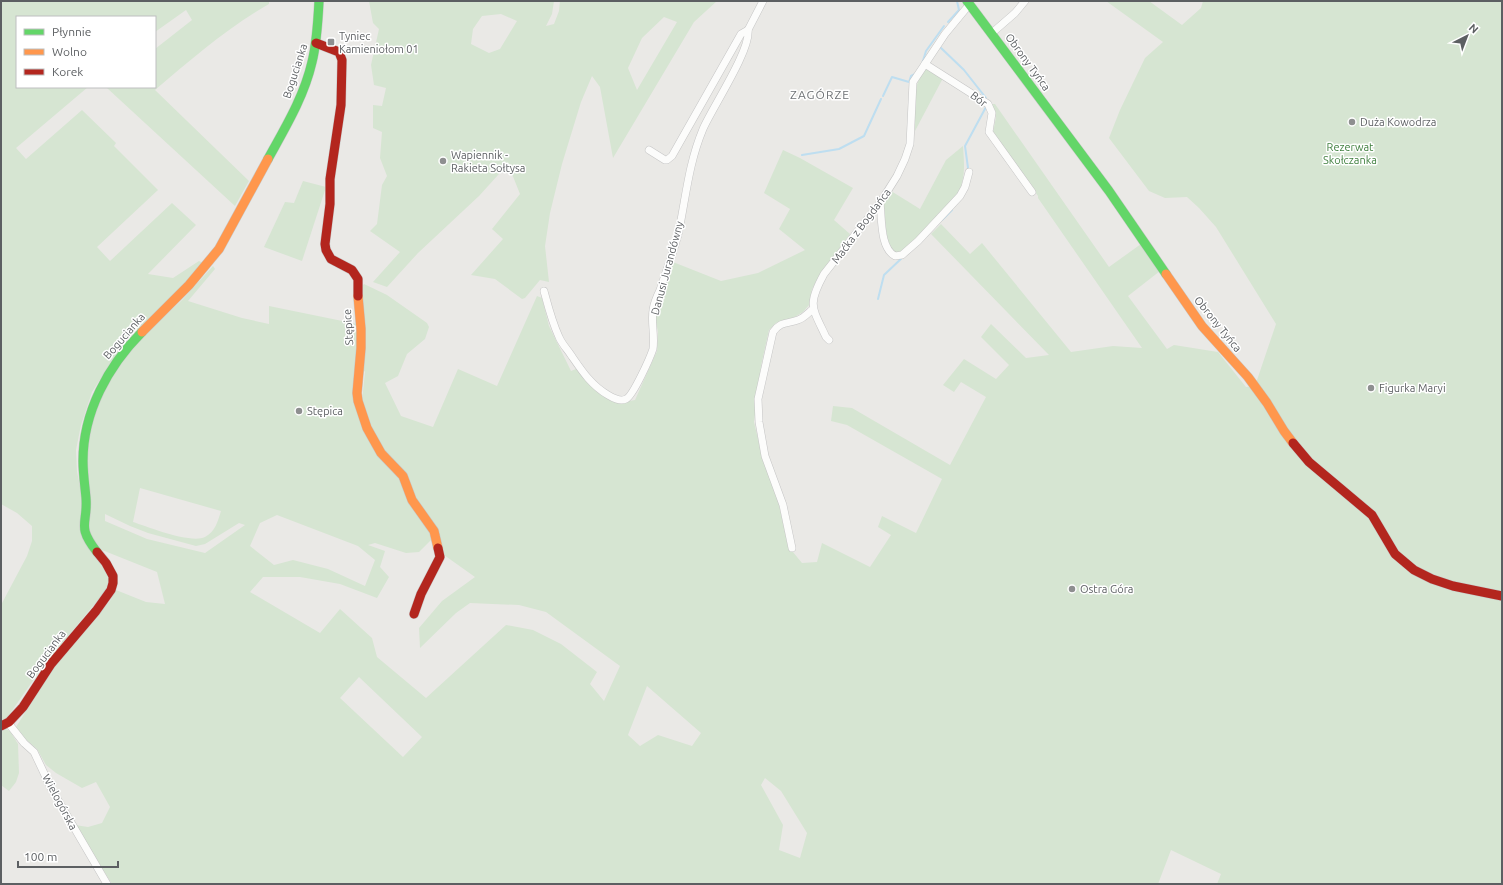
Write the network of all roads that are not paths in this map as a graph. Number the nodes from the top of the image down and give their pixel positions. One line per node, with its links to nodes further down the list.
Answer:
1 (319, 1): 7 (street, Bogucianka)
2 (763, 1): 5 (street, Danusi Jurandówny)
3 (1025, 1): 6 (street)
4 (968, 3): 6 (street, Obrony Tyńca); 8 (street, Maćka z Bogdańca)
5 (748, 30): 9 (street); 13 (street, Danusi Jurandówny)
6 (992, 33): 17 (street, Obrony Tyńca)
7 (316, 43): 18 (street, Stępice); 19 (street, Bogucianka)
8 (925, 64): 11 (street, Bór); 12 (street, Maćka z Bogdańca)
9 (649, 150)
10 (969, 172): 12 (street)
11 (1032, 192)
12 (880, 203): 14 (street, Maćka z Bogdańca)
13 (544, 290)
14 (813, 309): 15 (street); 16 (street)
15 (829, 340)
16 (792, 548)
17 (1502, 596)
18 (414, 614)
19 (5, 725): 20 (street, Wielogórska)
20 (107, 884)

